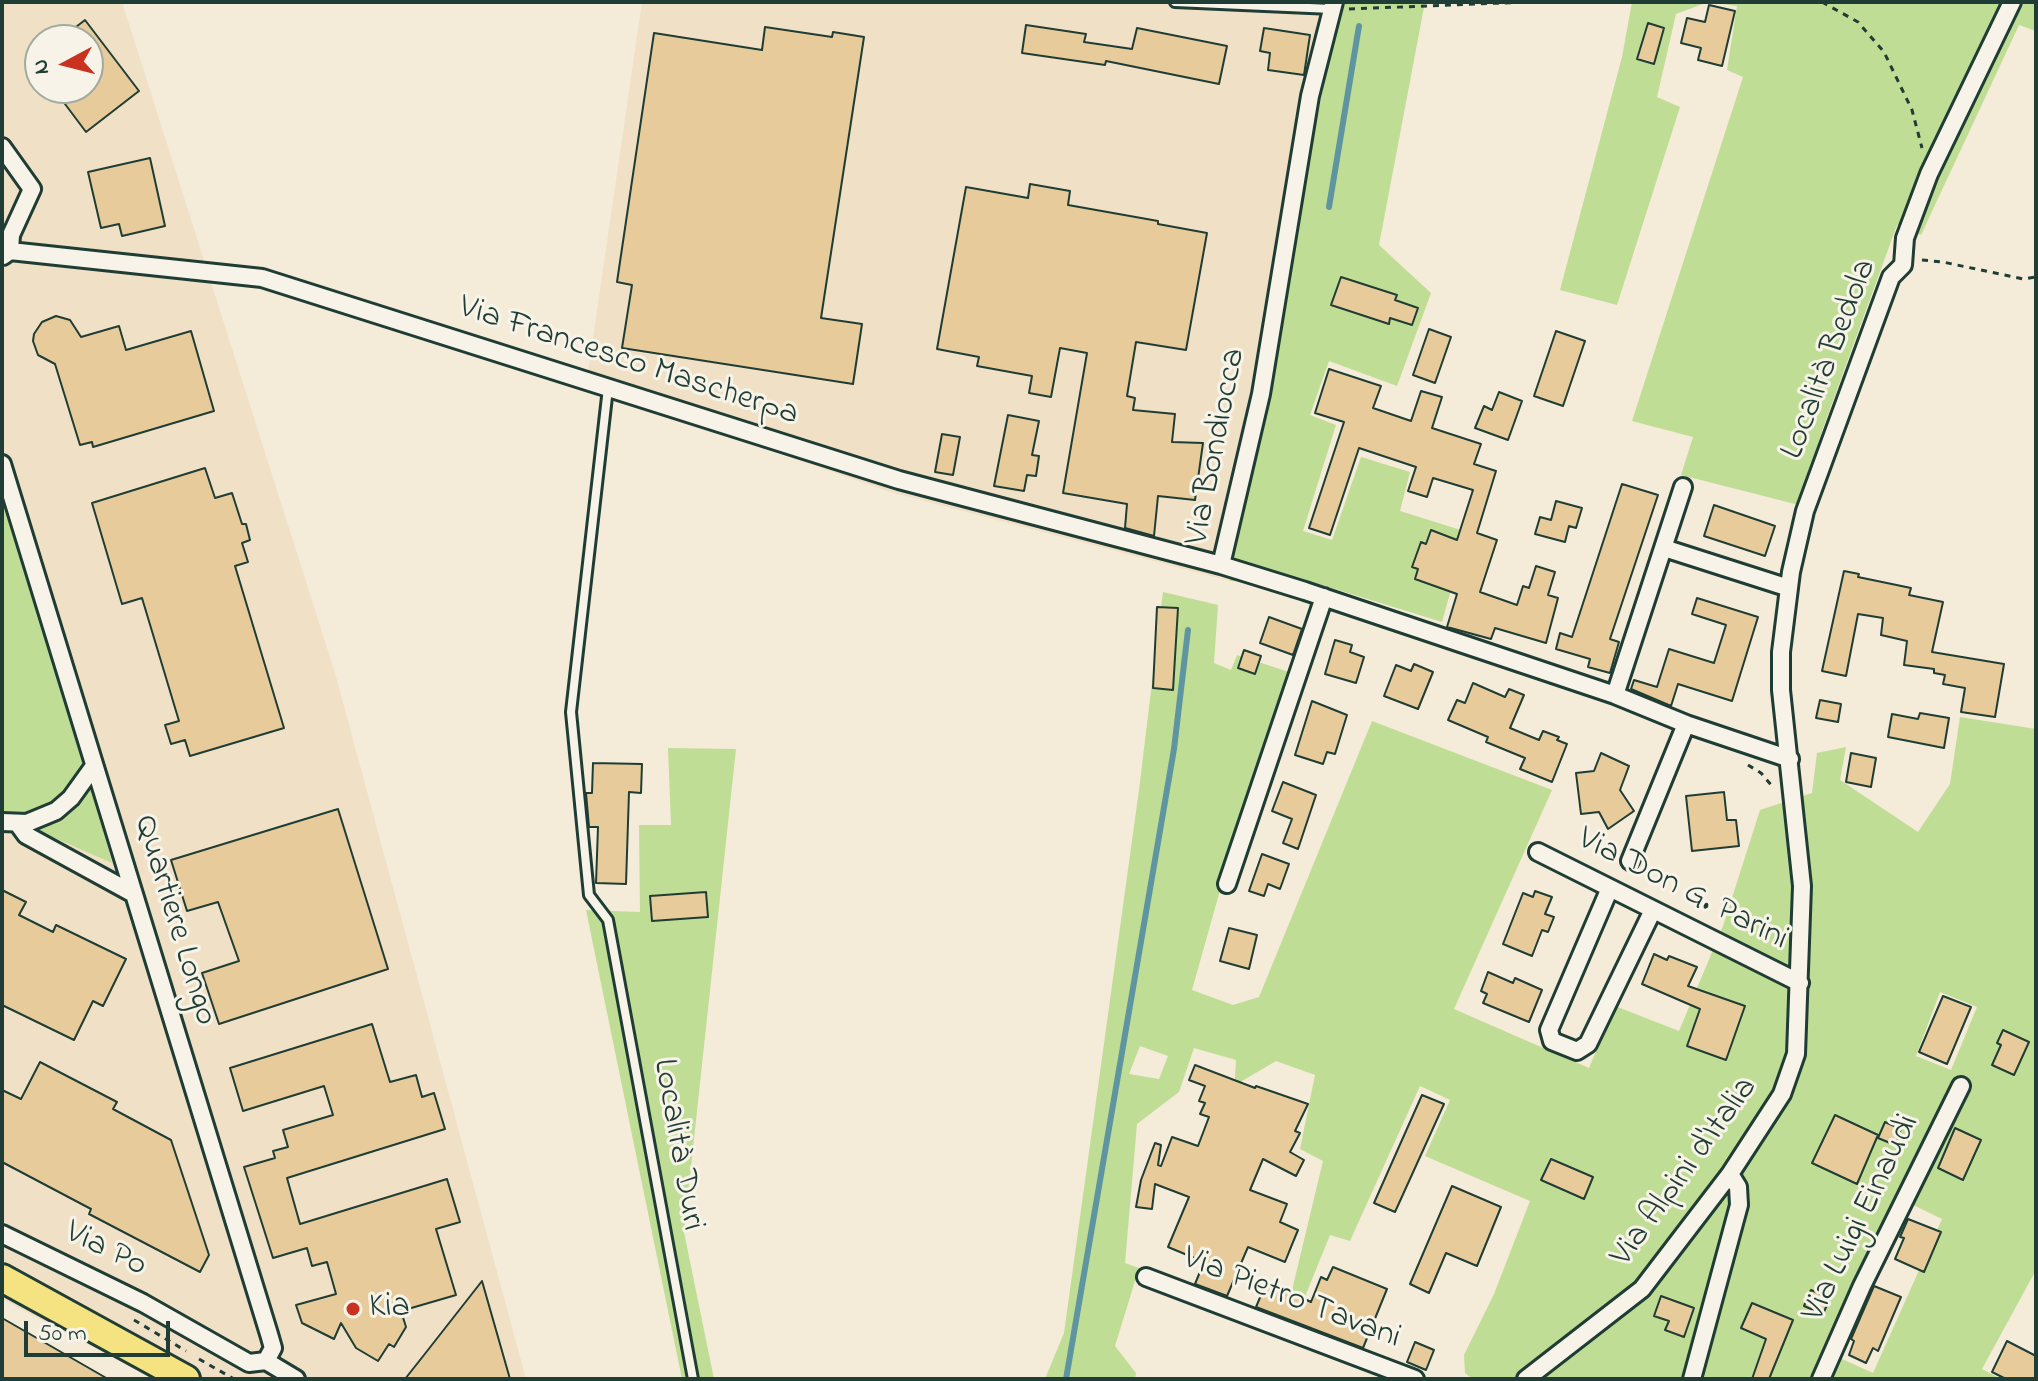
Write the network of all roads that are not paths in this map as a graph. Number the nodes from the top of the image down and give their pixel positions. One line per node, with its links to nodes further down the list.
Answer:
1 (1175, 2): 3 (lane)
2 (2012, 2): 11 (street, Località Bedola)
3 (1333, 6): 10 (street, Via Bondiocca)
4 (2, 147): 5 (street)
5 (6, 254): 6 (street, Via Francesco Mascherpa)
6 (608, 388): 10 (street, Via Francesco Mascherpa); 33 (lane, Località Duri)
7 (2, 464): 16 (street, Quartiere Longo)
8 (1683, 487): 9 (street)
9 (1664, 548): 11 (street); 13 (street)
10 (1221, 565): 12 (street, Via Bondiocca)
11 (1789, 588): 15 (street, Località Bedola)
12 (1324, 597): 13 (street, Via Bondiocca); 20 (street)
13 (1615, 695): 14 (street, Via Bondiocca)
14 (1686, 724): 15 (street, Via Bondiocca); 19 (street)
15 (1790, 759): 24 (street, Via Alpini d'Italia)
16 (94, 766): 17 (street); 22 (street, Quartiere Longo)
17 (10, 823): 22 (street)
18 (1538, 852): 21 (street, Via Don G. Parini)
19 (1630, 861)
20 (1227, 884)
21 (1610, 888): 23 (street, Via Don G. Parini); 23 (street)
22 (132, 893): 30 (street, Quartiere Longo)
23 (1653, 910): 24 (street, Via Don G. Parini)
24 (1800, 983): 26 (street, Via Alpini d'Italia)
25 (1961, 1086): 37 (street, Via Luigi Einaudi)
26 (1730, 1174): 35 (street, Via Alpini d'Italia); 36 (street)
27 (2, 1234): 30 (street, Via Po)
28 (1146, 1277): 34 (street, Via Pietro Tavani)
29 (2, 1278): 31 (main road)
30 (266, 1361): 32 (street)
31 (182, 1378)
32 (296, 1379)
33 (693, 1379)
34 (1415, 1379)
35 (1526, 1379)
36 (1692, 1379)
37 (1821, 1379)

